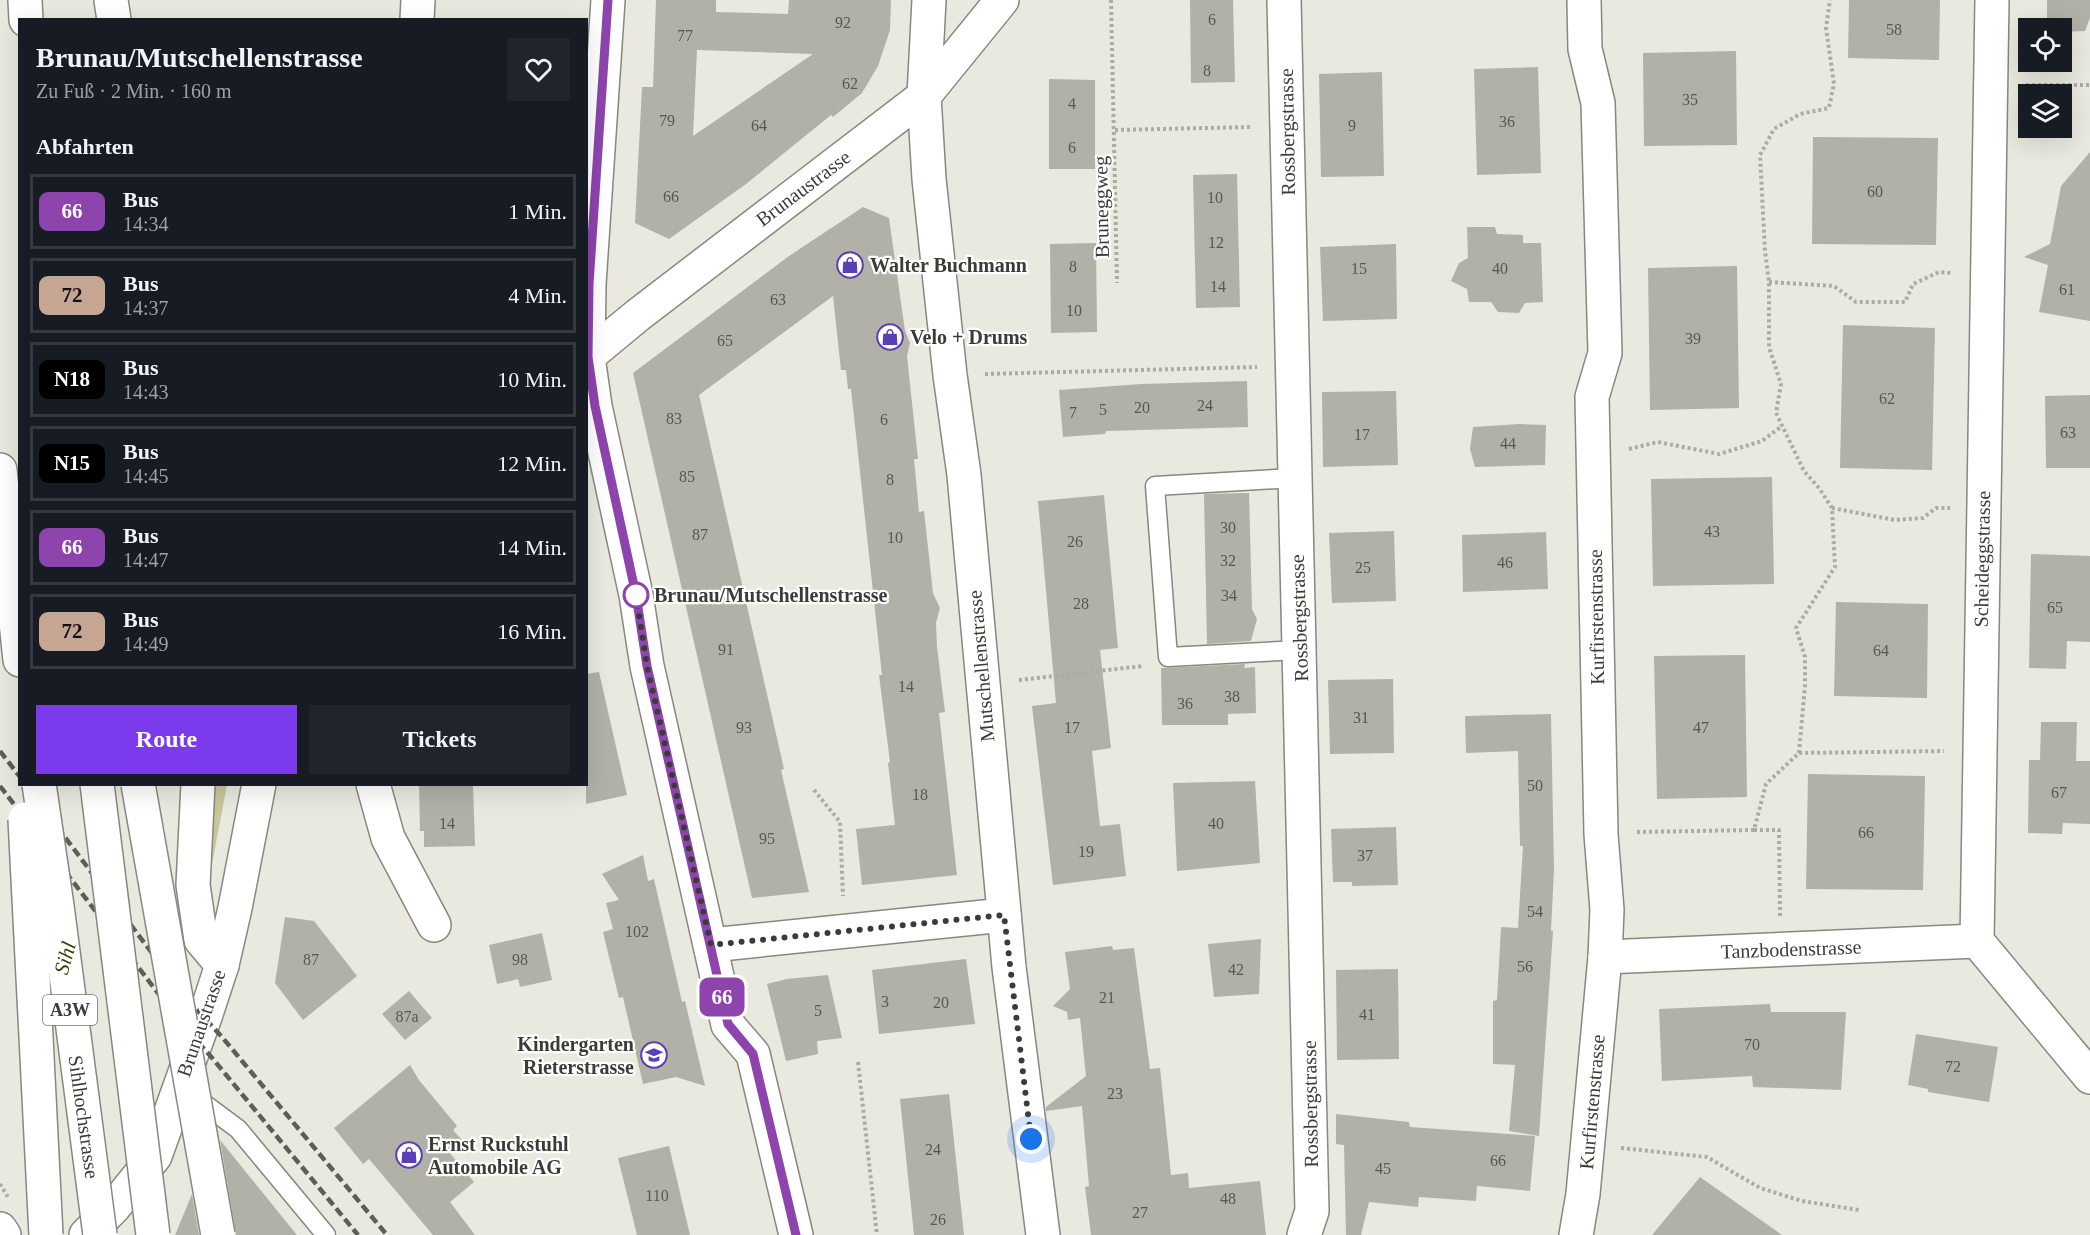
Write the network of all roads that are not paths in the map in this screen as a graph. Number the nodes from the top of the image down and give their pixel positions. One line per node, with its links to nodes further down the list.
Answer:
1 (25, 0): 10 (main road)
2 (111, 0): 11 (main road)
3 (418, 0): 12 (main road)
4 (608, 0): 13 (main road)
5 (929, 0): 14 (main road, Mutschellenstrasse)
6 (1002, 0): 14 (main road, Brunaustrasse)
7 (1284, 0): 19 (main road, Rossbergstrasse)
8 (1584, 0): 33 (main road, Kurfirstenstrasse)
9 (1992, 0): 31 (main road, Scheideggstrasse)
10 (26, 18)
11 (114, 18)
12 (417, 18)
13 (595, 68): 15 (main road)
14 (924, 96): 16 (main road, Brunaustrasse); 29 (main road, Mutschellenstrasse)
15 (588, 321)
16 (588, 357)
17 (588, 364): 32 (main road)
18 (0, 470): 20 (main road)
19 (1294, 478): 21 (main road, Rossbergstrasse); 21 (lane)
20 (18, 641)
21 (1300, 650): 38 (main road, Rossbergstrasse)
22 (24, 786): 41 (main road, bridge)
23 (39, 786): 43 (main road, Sihlhochstrasse / A3W, bridge)
24 (97, 786): 45 (main road, A3W, bridge)
25 (138, 786): 46 (main road, bridge)
26 (198, 786): 34 (main road)
27 (259, 786): 34 (main road, Brunaustrasse)
28 (374, 786): 30 (main road)
29 (1004, 915): 32 (main road); 49 (main road, Mutschellenstrasse)
30 (434, 925)
31 (1977, 941): 33 (main road, Tanzbodenstrasse); 35 (main road)
32 (711, 945): 48 (main road)
33 (1605, 957): 50 (main road, Kurfirstenstrasse)
34 (222, 965): 36 (main road, Brunaustrasse)
35 (2090, 1077)
36 (182, 1078): 37 (main road, Brunaustrasse); 47 (lane)
37 (155, 1155): 42 (main road, Brunaustrasse); 44 (main road)
38 (1308, 1223)
39 (0, 1229): 40 (main road)
40 (4, 1235)
41 (46, 1235)
42 (86, 1235)
43 (100, 1235)
44 (144, 1235)
45 (153, 1235)
46 (218, 1235)
47 (326, 1235)
48 (796, 1235)
49 (1043, 1235)
50 (1576, 1235)

